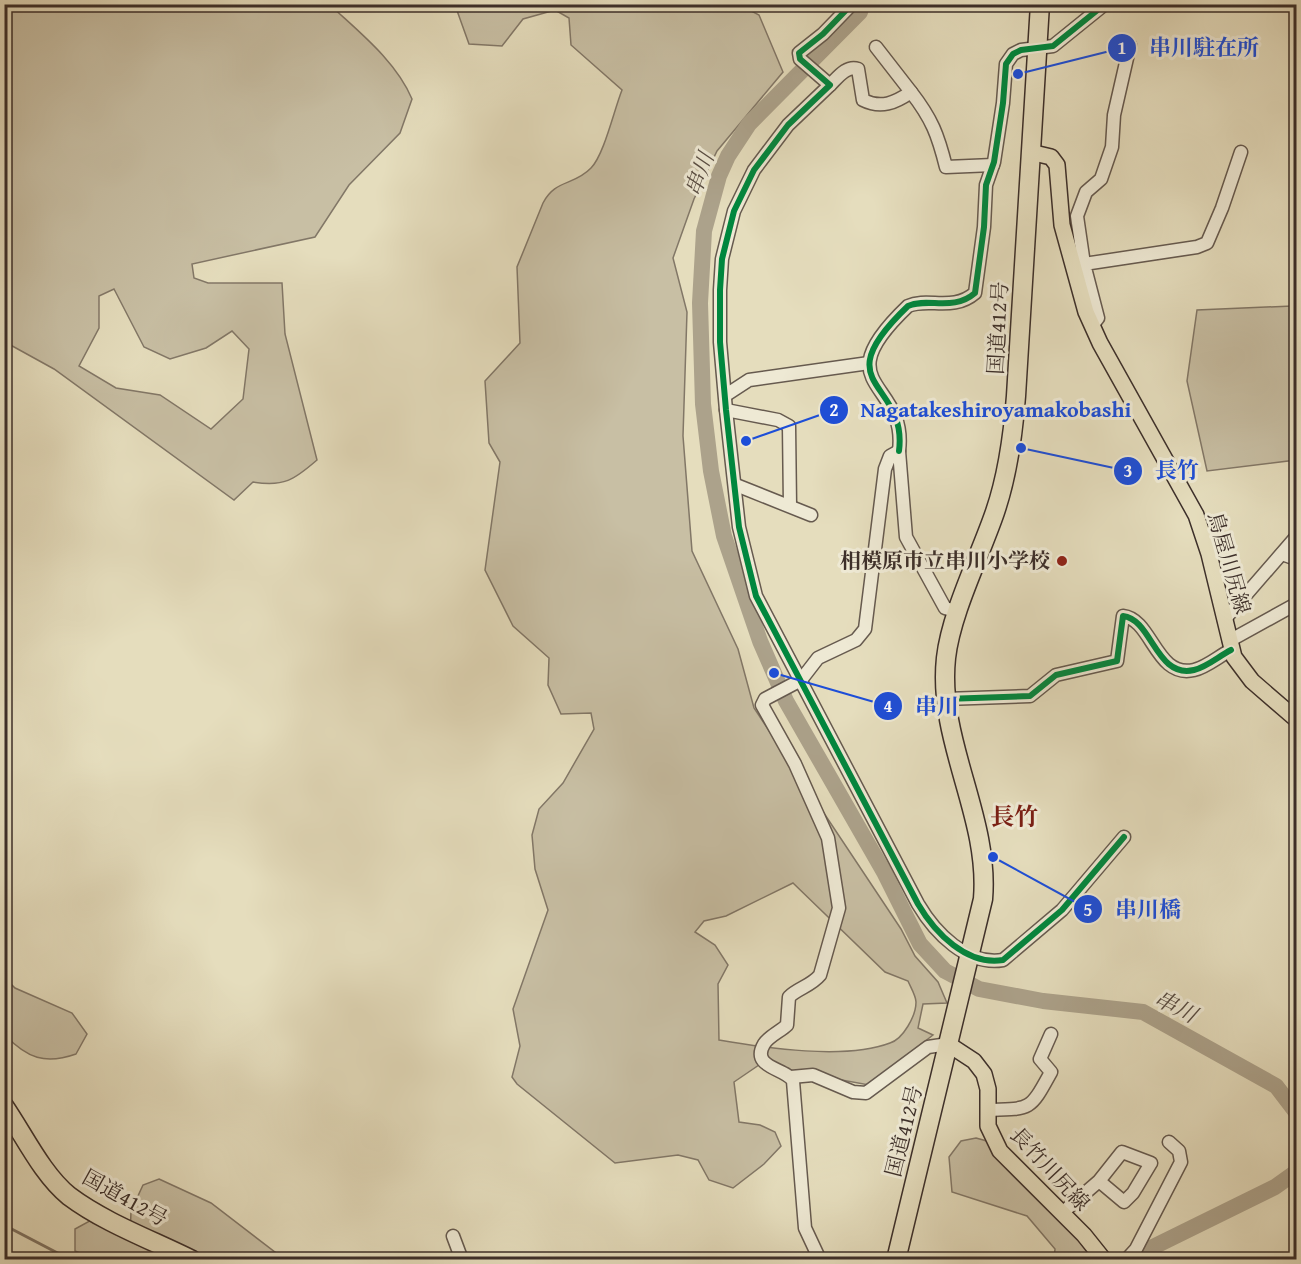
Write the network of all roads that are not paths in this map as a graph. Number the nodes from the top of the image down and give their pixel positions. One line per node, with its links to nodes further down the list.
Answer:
1 (852, 4): 4 (street)
2 (1040, 4): 7 (highway, 国道412号)
3 (1105, 4): 7 (street)
4 (842, 10): 8 (street)
5 (1130, 45): 13 (street)
6 (876, 47): 9 (street)
7 (1038, 49): 10 (highway, 国道412号); 12 (street)
8 (828, 83): 9 (street); 16 (street)
9 (911, 93): 12 (street)
10 (1030, 152): 14 (main road, 鳥屋川尻線); 26 (highway, 国道412号)
11 (1241, 152): 13 (street)
12 (993, 165): 15 (street)
13 (1084, 264): 14 (street)
14 (1092, 326): 27 (main road, 鳥屋川尻線)
15 (869, 363): 16 (street); 18 (street)
16 (726, 395): 17 (street)
17 (726, 410): 19 (street); 20 (street)
18 (899, 451): 26 (street); 29 (street)
19 (736, 485): 20 (street); 29 (street)
20 (790, 506): 21 (street)
21 (811, 516)
22 (1296, 537): 23 (street)
23 (1282, 554): 24 (street); 27 (street)
24 (1296, 559)
25 (1296, 604): 28 (street)
26 (959, 612): 30 (highway, 国道412号)
27 (1224, 620): 28 (main road, 鳥屋川尻線)
28 (1230, 645): 30 (street); 31 (main road, 鳥屋川尻線)
29 (799, 681): 33 (street); 36 (street)
30 (945, 699): 33 (highway, 国道412号)
31 (1296, 720)
32 (1124, 837): 33 (street)
33 (968, 957): 35 (highway, 国道412号)
34 (1052, 1034): 38 (street)
35 (948, 1044): 36 (street); 38 (main road, 長竹川尻線); 46 (highway, 国道412号)
36 (791, 1077): 45 (street)
37 (4, 1106): 43 (highway, 国道412号)
38 (988, 1110): 41 (main road, 長竹川尻線)
39 (1169, 1143): 48 (street)
40 (1099, 1181): 41 (street)
41 (1062, 1213): 47 (main road, 長竹川尻線)
42 (453, 1236): 44 (street)
43 (192, 1260)
44 (462, 1260)
45 (820, 1260)
46 (896, 1260)
47 (1104, 1260)
48 (1126, 1260)

